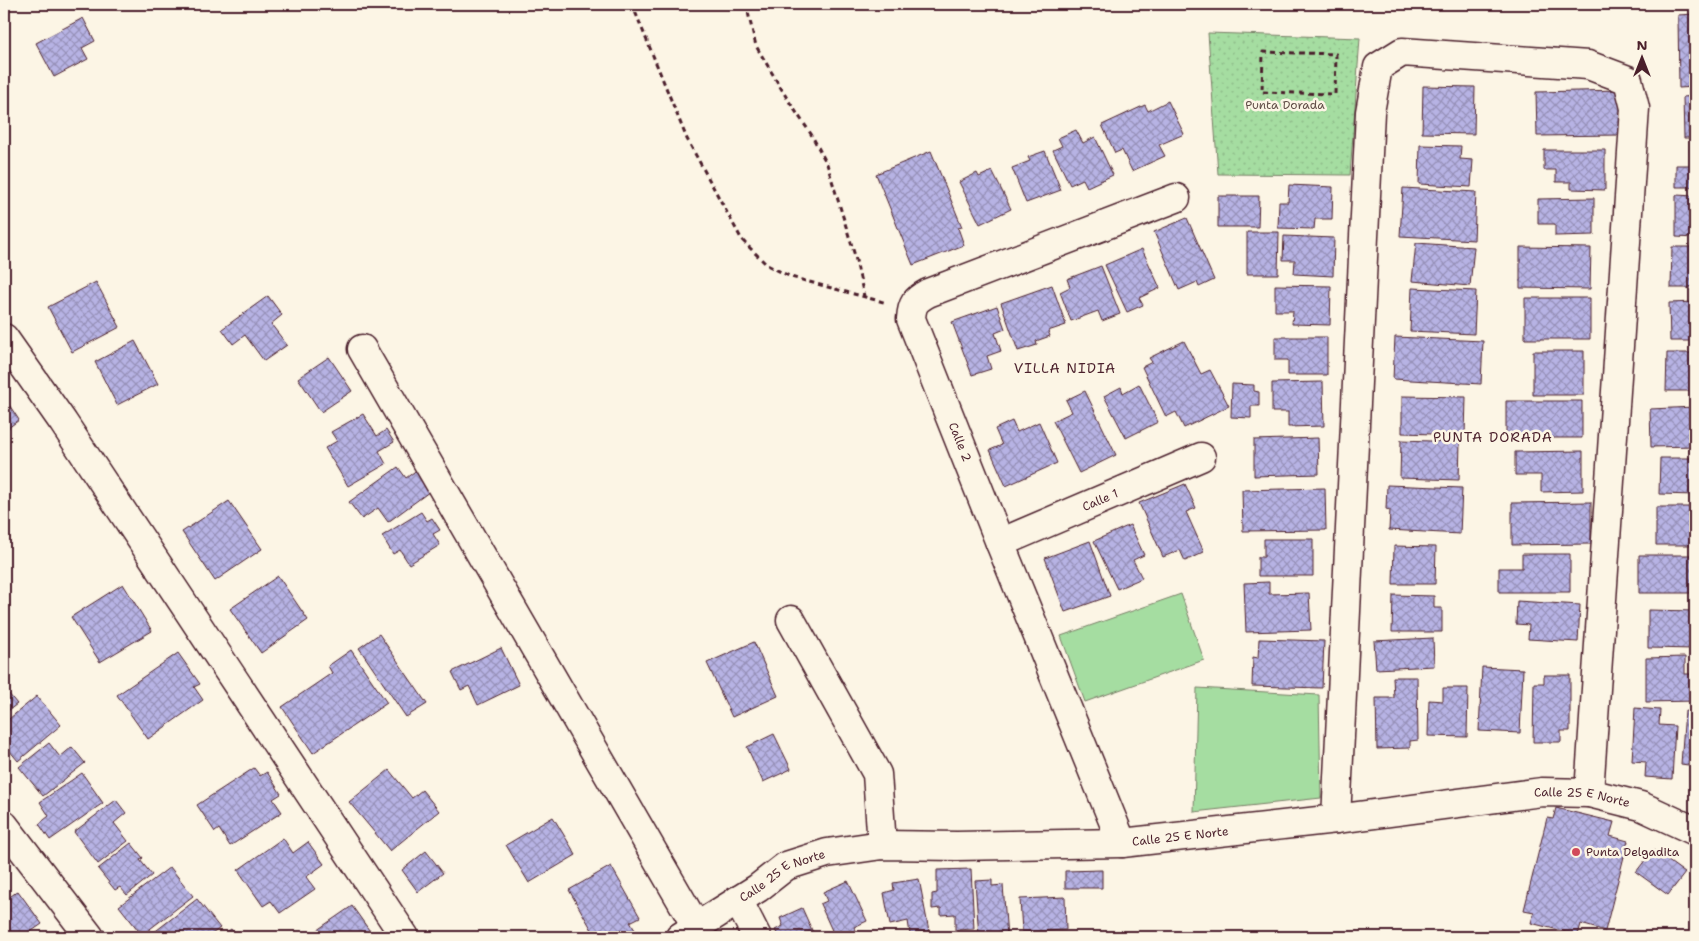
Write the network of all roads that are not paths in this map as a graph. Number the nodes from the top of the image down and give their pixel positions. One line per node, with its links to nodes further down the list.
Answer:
1 (1176, 198): 5 (street, Calle 2)
2 (4, 338): 16 (street)
3 (362, 349): 14 (street)
4 (1201, 457): 5 (street, Calle 1)
5 (1000, 543): 11 (street, Calle 2)
6 (791, 620): 12 (street)
7 (1588, 794): 8 (street, Calle 25 E Norte); 8 (street); 10 (street, Calle 25 E Norte)
8 (1336, 819): 11 (street, Calle 25 E Norte)
9 (4, 825): 15 (street)
10 (1695, 831)
11 (1122, 843): 12 (street, Calle 25 E Norte)
12 (882, 846): 13 (street, Calle 25 E Norte)
13 (738, 900): 14 (street, Calle 25 E Norte); 17 (street)
14 (688, 932)
15 (90, 937)
16 (405, 937)
17 (757, 937)

